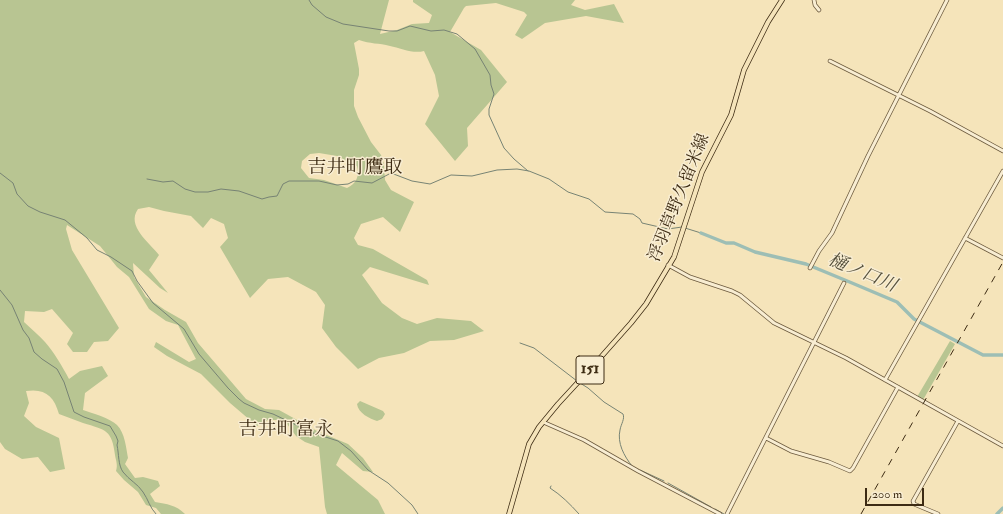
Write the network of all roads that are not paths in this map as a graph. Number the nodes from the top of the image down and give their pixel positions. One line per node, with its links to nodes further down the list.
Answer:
1 (782, 0): 11 (main road, 浮羽草野久留米線 / 151)
2 (814, 0): 4 (street)
3 (947, 0): 6 (street)
4 (819, 10)
5 (830, 61): 6 (street)
6 (899, 96): 7 (street); 12 (street)
7 (1003, 151)
8 (1003, 171): 9 (street)
9 (965, 238): 10 (street); 15 (street)
10 (1003, 258)
11 (668, 265): 14 (street); 18 (main road, 浮羽草野久留米線 / 151)
12 (811, 267)
13 (844, 283): 14 (street)
14 (814, 342): 15 (street); 19 (street)
15 (885, 380): 16 (street)
16 (898, 388): 17 (street); 19 (street)
17 (958, 421): 20 (street); 24 (street)
18 (543, 422): 21 (main road, 浮羽草野久留米線 / 151); 22 (street)
19 (766, 438): 23 (street)
20 (1003, 446)
21 (508, 514)
22 (720, 514)
23 (727, 514)
24 (938, 514)

